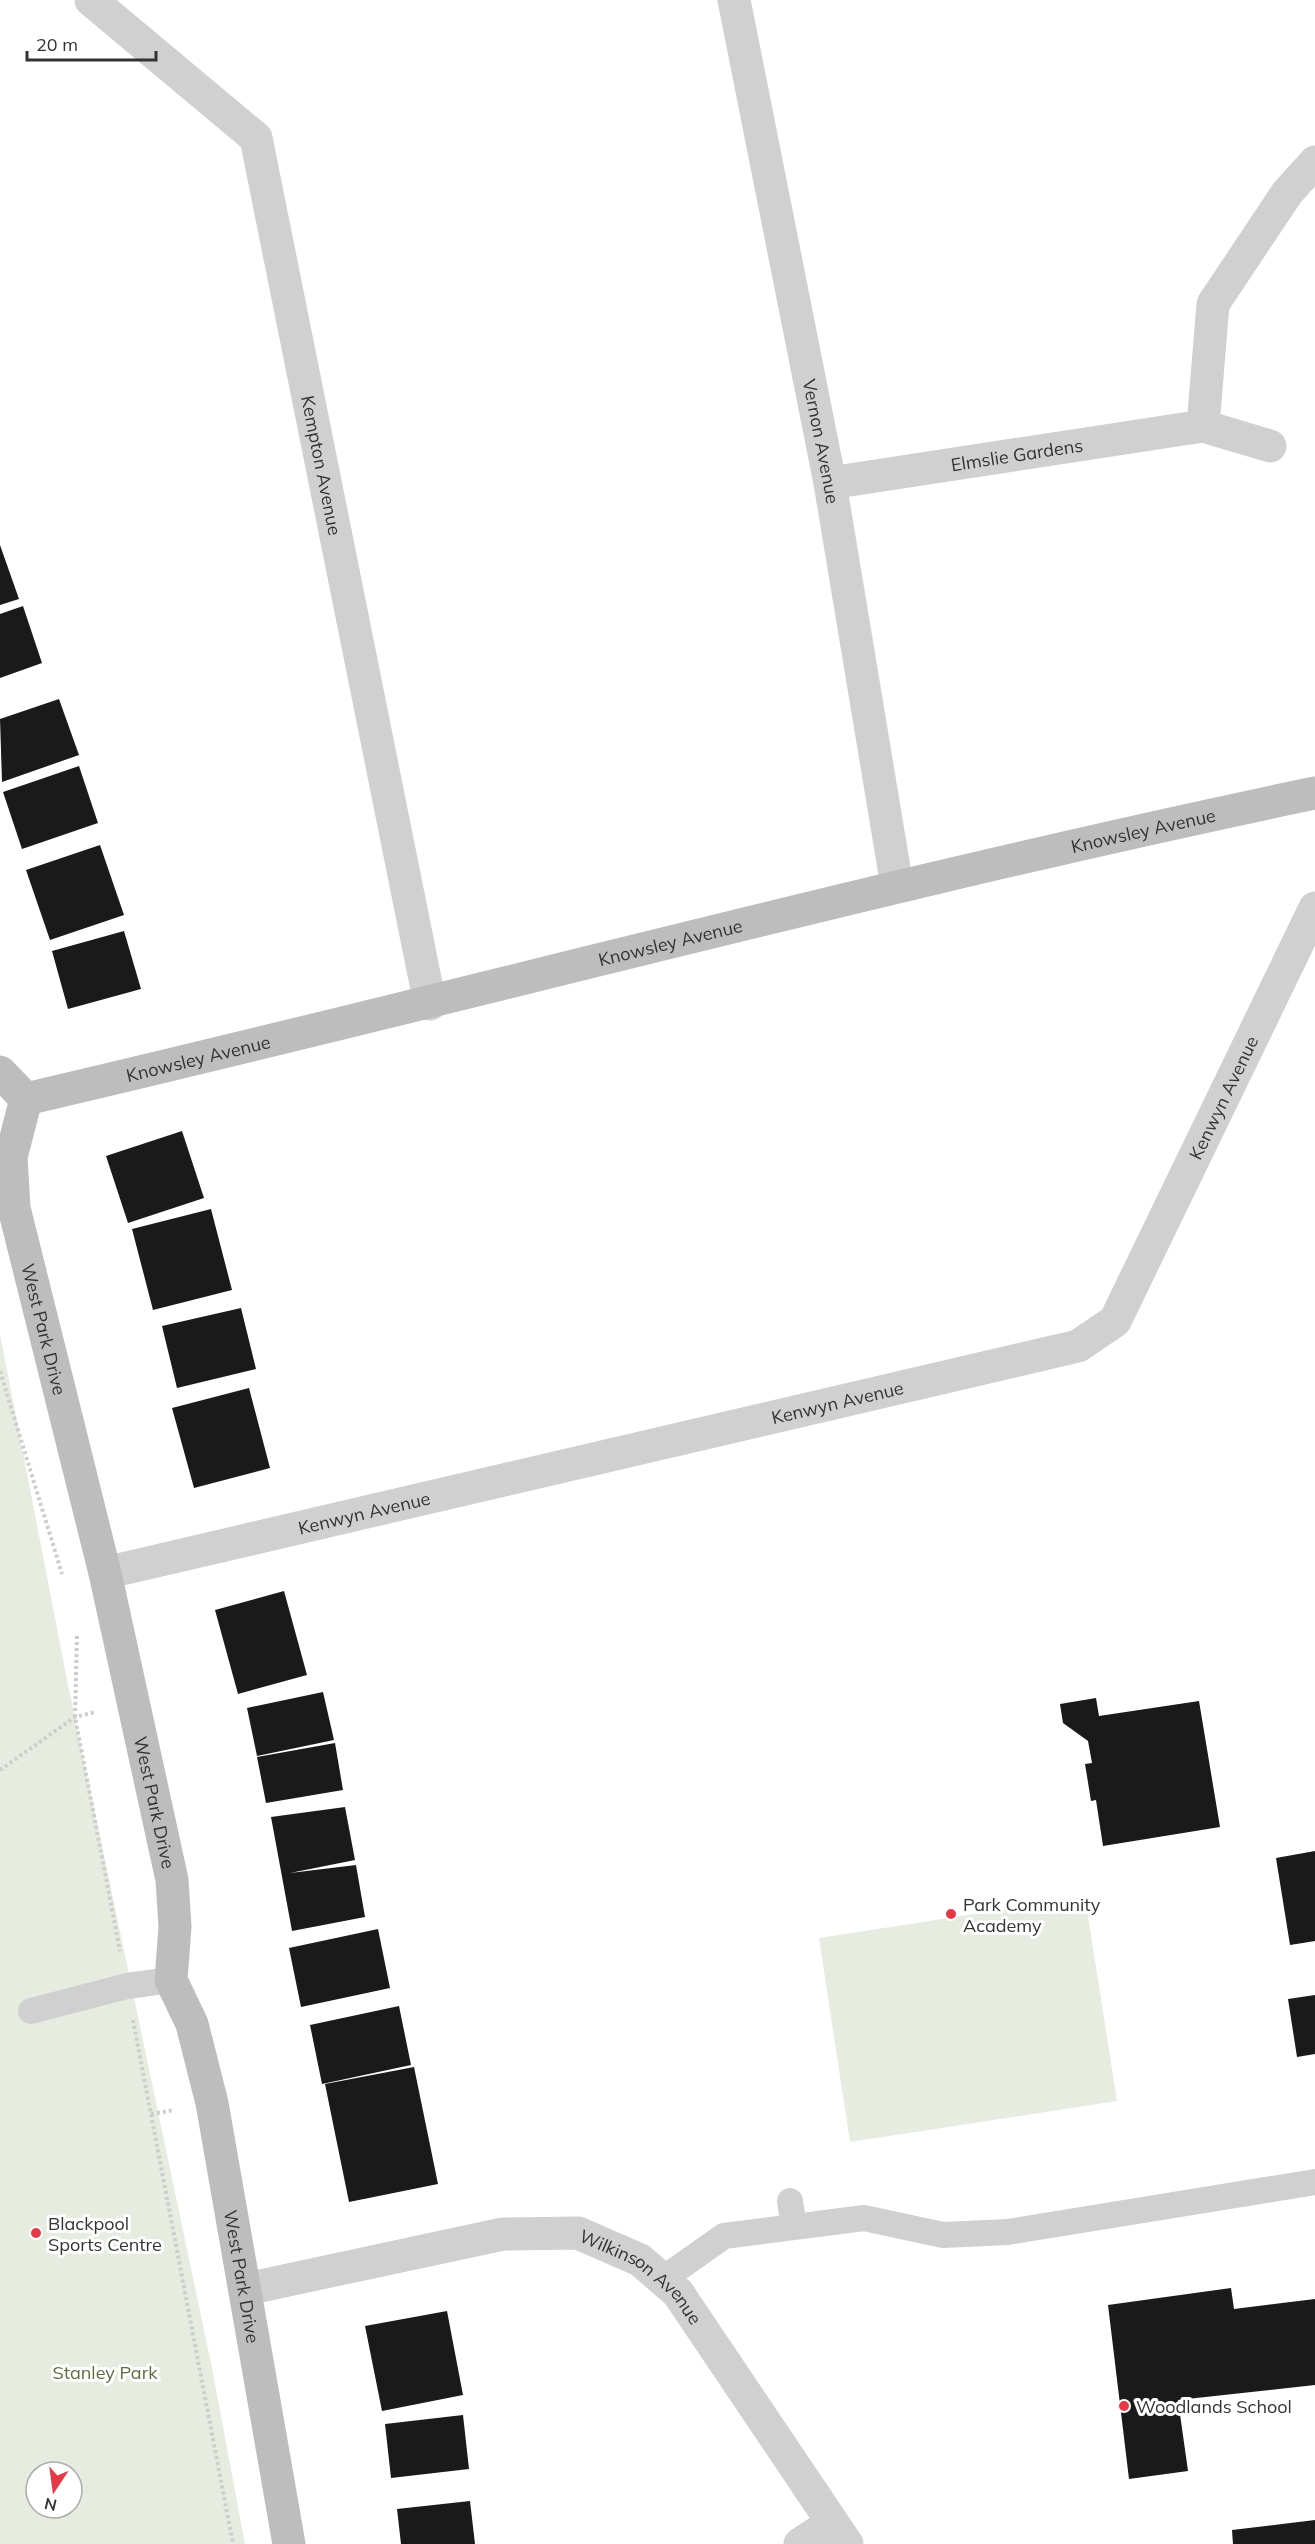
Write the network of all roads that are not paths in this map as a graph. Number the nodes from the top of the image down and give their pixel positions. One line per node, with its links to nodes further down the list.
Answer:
1 (91, 0): 10 (street, Kempton Avenue)
2 (734, 0): 6 (street, Vernon Avenue)
3 (1315, 162): 4 (street)
4 (1203, 426): 5 (street, Elmslie Gardens); 6 (street, Elmslie Gardens)
5 (1270, 446)
6 (830, 483): 8 (street, Vernon Avenue)
7 (1314, 799): 8 (street, Knowsley Avenue)
8 (897, 886): 10 (street, Knowsley Avenue)
9 (1315, 908): 13 (street, Kenwyn Avenue)
10 (430, 1004): 12 (street, Knowsley Avenue)
11 (0, 1072): 12 (street)
12 (26, 1099): 13 (street, West Park Drive)
13 (105, 1573): 14 (street, West Park Drive)
14 (171, 1980): 15 (lane); 20 (street, West Park Drive)
15 (31, 2011)
16 (1315, 2182): 18 (lane)
17 (790, 2201): 18 (lane)
18 (794, 2227): 19 (lane)
19 (663, 2279): 20 (street, Wilkinson Avenue); 21 (street, Wilkinson Avenue)
20 (246, 2289): 22 (street, West Park Drive)
21 (839, 2533): 23 (street)
22 (289, 2544)
23 (800, 2544)

